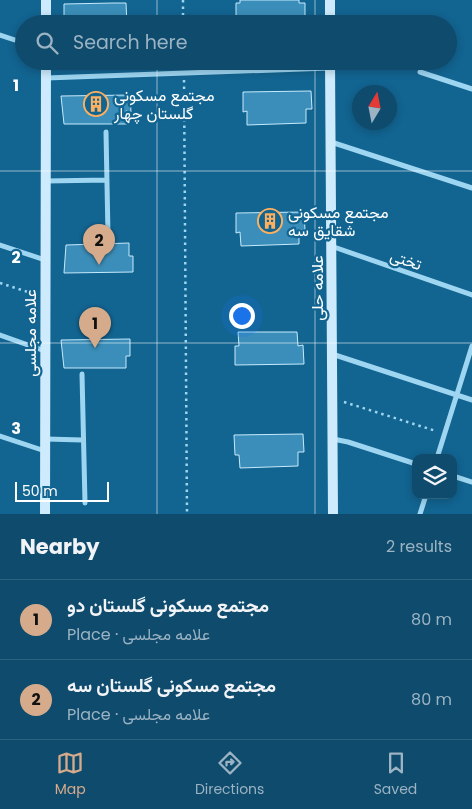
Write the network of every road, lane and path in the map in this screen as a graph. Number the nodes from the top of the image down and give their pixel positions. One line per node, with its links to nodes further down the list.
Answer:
1 (46, 0): 4 (street)
2 (183, 0): 5 (path)
3 (330, 0): 6 (street)
4 (46, 15)
5 (183, 15)
6 (330, 15)
7 (0, 36): 8 (street)
8 (15, 40)
9 (46, 70): 14 (street, علامه مجلسی)
10 (239, 70): 13 (street)
11 (330, 70): 17 (street, علامه حلی)
12 (420, 72): 15 (street)
13 (184, 73): 14 (street); 49 (path)
14 (46, 78): 19 (street, علامه مجلسی)
15 (472, 89)
16 (106, 132): 18 (street)
17 (331, 142): 20 (street); 23 (street, علامه حلی)
18 (107, 180): 19 (street); 21 (street)
19 (45, 181): 24 (street, علامه مجلسی)
20 (472, 188)
21 (108, 235)
22 (0, 245): 24 (street)
23 (331, 246): 26 (street, تختی); 31 (street, علامه حلی)
24 (45, 260): 27 (street, علامه مجلسی)
25 (0, 283): 27 (path)
26 (472, 296)
27 (45, 297): 30 (street, علامه مجلسی)
28 (0, 336): 30 (street)
29 (472, 346): 33 (street)
30 (45, 351): 38 (street, علامه مجلسی)
31 (332, 354): 33 (street); 34 (street, علامه حلی)
32 (82, 374): 40 (street)
33 (457, 395): 35 (street); 36 (street)
34 (333, 399): 36 (path); 39 (street, علامه حلی)
35 (472, 400)
36 (445, 434): 42 (street)
37 (0, 436): 41 (street)
38 (45, 439): 40 (street); 41 (street, علامه مجلسی)
39 (333, 439): 43 (street); 50 (street, علامه حلی)
40 (82, 440): 47 (street)
41 (45, 452): 48 (street, علامه مجلسی)
42 (438, 454)
43 (412, 463)
44 (457, 477): 45 (street)
45 (472, 482)
46 (425, 499): 51 (street)
47 (85, 503)
48 (45, 514)
49 (188, 514)
50 (334, 514)
51 (420, 514)

